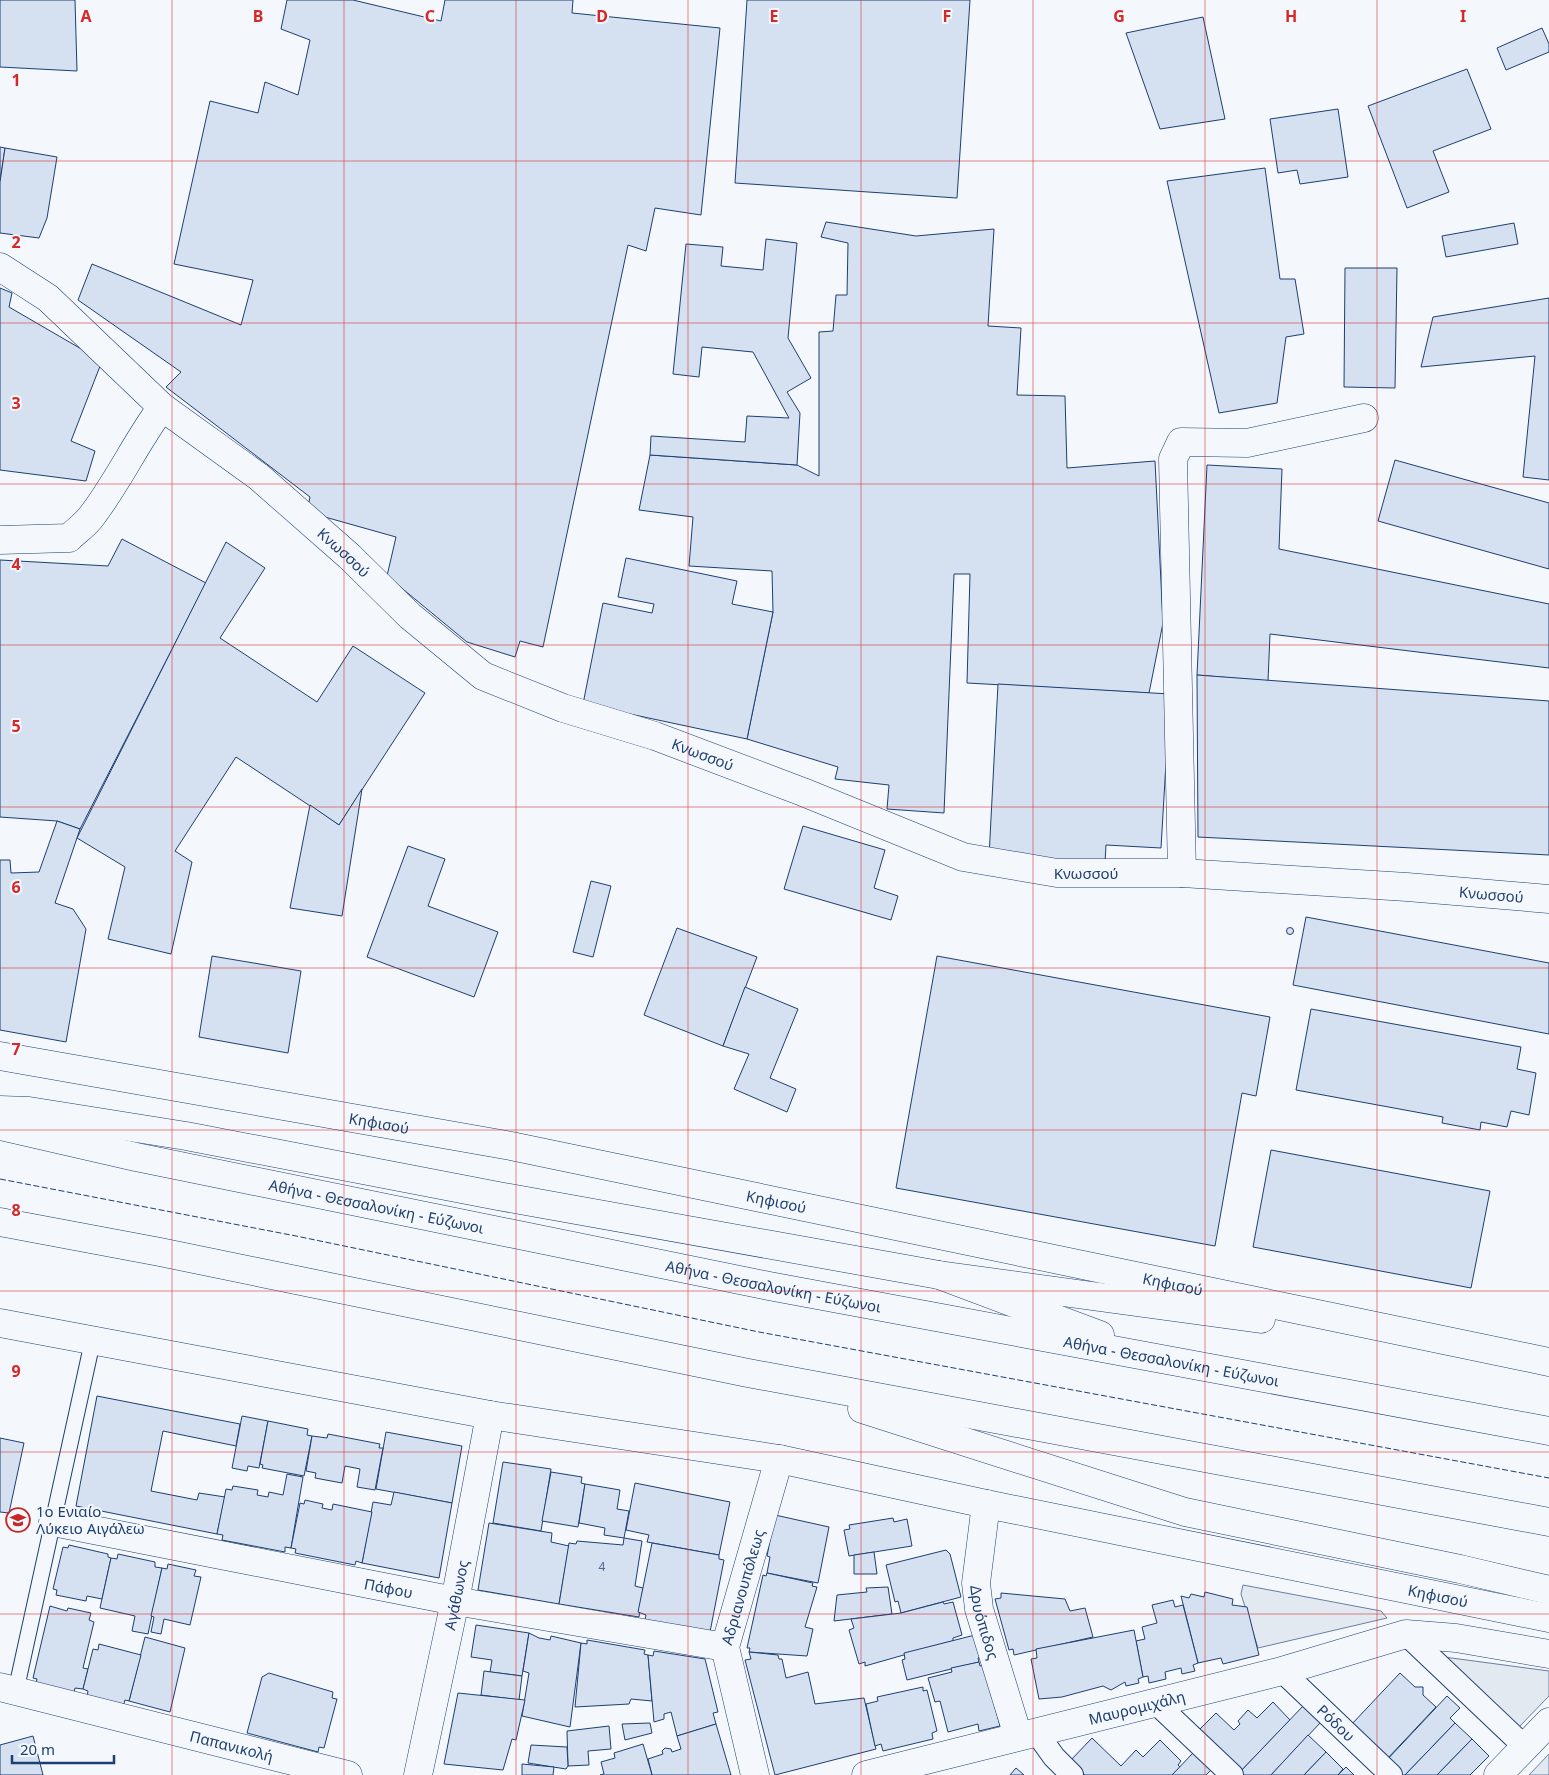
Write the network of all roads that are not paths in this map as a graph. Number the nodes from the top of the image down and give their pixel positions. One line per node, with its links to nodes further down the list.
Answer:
1 (0, 267): 2 (main road, Κνωσσού)
2 (162, 407): 4 (main road); 5 (main road, Κνωσσού)
3 (1364, 418): 5 (main road)
4 (0, 540)
5 (1182, 873): 6 (main road, Κνωσσού)
6 (1549, 900)
7 (0, 1056): 15 (main road, Κηφισού)
8 (0, 1110): 11 (main road)
9 (0, 1126): 14 (main road, Αθήνα - Θεσσαλονίκη - Εύζωνοι)
10 (0, 1222): 16 (main road)
11 (939, 1275): 14 (main road); 15 (main road)
12 (0, 1323): 13 (main road, Κηφισού)
13 (93, 1340): 17 (main road, Κηφισού); 21 (lane)
14 (1170, 1360): 18 (main road, Αθήνα - Θεσσαλονίκη - Εύζωνοι)
15 (1540, 1360)
16 (748, 1373): 22 (main road); 23 (main road)
17 (490, 1415): 19 (main road, Κηφισού); 24 (main road, Αγάθωνος)
18 (1549, 1431)
19 (780, 1459): 20 (main road, Κηφισού); 27 (main road, Αδριανουπόλεως)
20 (986, 1504): 25 (main road, Κηφισού); 33 (main road, Δρυόπιδος)
21 (53, 1522): 24 (main road, Πάφου); 30 (lane)
22 (1549, 1522)
23 (1549, 1590)
24 (455, 1602): 27 (main road, Πάφου); 37 (main road, Αγάθωνος)
25 (1549, 1618)
26 (1406, 1634): 28 (main road, Μαυρομιχάλη); 29 (main road, Μαυρομιχάλη); 34 (street)
27 (725, 1647): 38 (main road, Αδριανουπόλεως)
28 (1549, 1654)
29 (1282, 1671): 31 (main road, Μαυρομιχάλη); 42 (street, Ρόδου)
30 (8, 1688): 36 (main road, Παπανικολή)
31 (1156, 1703): 33 (main road, Μαυρομιχάλη); 41 (street)
32 (1549, 1722): 34 (main road)
33 (1027, 1734): 35 (main road, Μαυρομιχάλη); 40 (street)
34 (1525, 1747): 43 (main road)
35 (913, 1770): 39 (main road, Μαυρομιχάλη)
36 (348, 1775)
37 (418, 1775)
38 (755, 1775)
39 (866, 1775)
40 (1072, 1775)
41 (1232, 1775)
42 (1390, 1775)
43 (1498, 1775)

